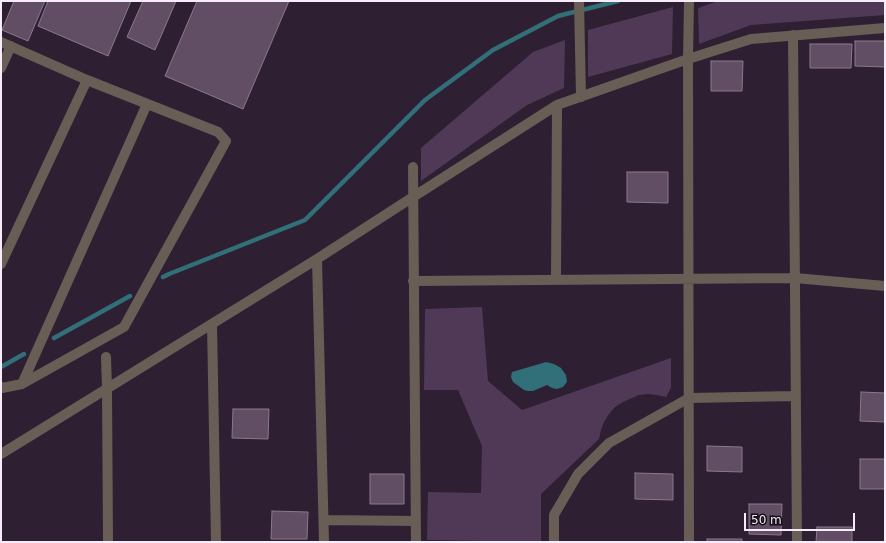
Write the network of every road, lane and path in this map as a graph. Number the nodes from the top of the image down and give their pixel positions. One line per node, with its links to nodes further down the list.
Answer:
1 (579, 1): 9 (street)
2 (689, 1): 6 (street)
3 (885, 28): 4 (street)
4 (793, 35): 6 (street); 16 (street)
5 (6, 44): 7 (street); 8 (street)
6 (688, 59): 9 (street); 17 (street)
7 (1, 68)
8 (87, 80): 10 (street); 15 (street)
9 (581, 97): 11 (street)
10 (147, 104): 23 (street); 23 (street)
11 (557, 105): 13 (street); 18 (street)
12 (413, 167): 13 (street)
13 (413, 197): 14 (street); 19 (street)
14 (318, 259): 21 (street); 29 (street)
15 (1, 264)
16 (795, 278): 17 (street); 20 (street); 26 (street)
17 (688, 279): 18 (street); 27 (street)
18 (556, 280): 19 (street)
19 (414, 281): 30 (street)
20 (885, 286)
21 (212, 324): 25 (street); 32 (street)
22 (106, 357): 25 (street)
23 (22, 384): 24 (street)
24 (1, 387)
25 (107, 389): 28 (street); 31 (street)
26 (796, 396): 27 (street); 37 (street)
27 (689, 398): 35 (street); 36 (street)
28 (1, 454)
29 (324, 520): 30 (street); 33 (street)
30 (416, 522): 34 (street)
31 (108, 542)
32 (216, 542)
33 (324, 542)
34 (416, 542)
35 (554, 542)
36 (689, 542)
37 (796, 542)

